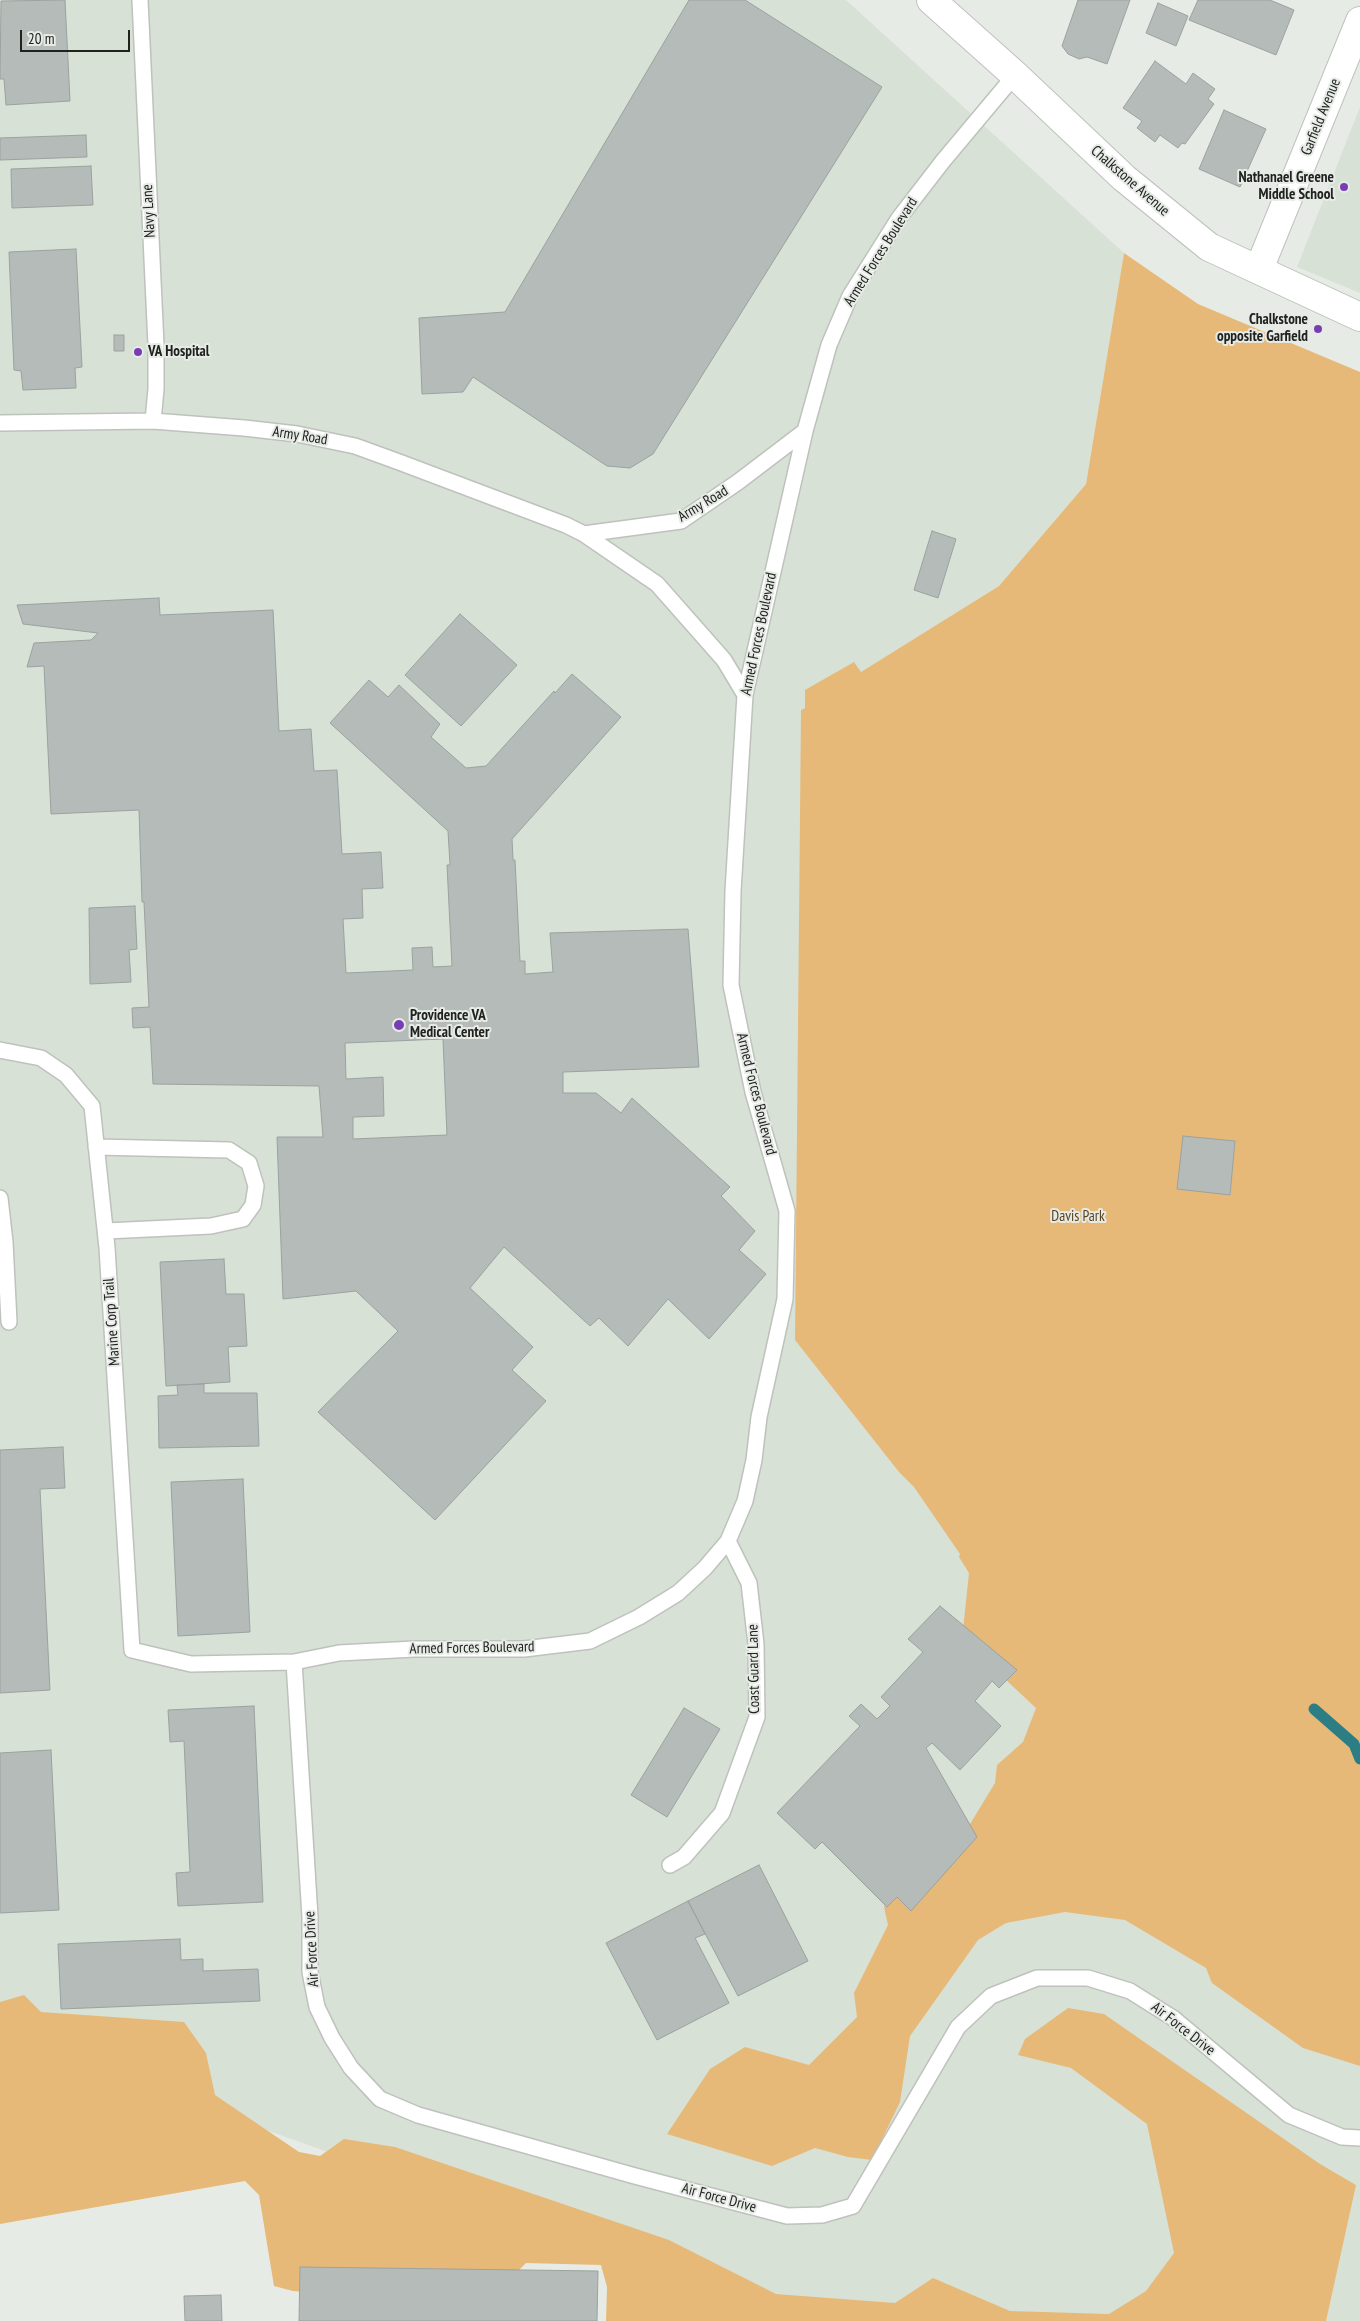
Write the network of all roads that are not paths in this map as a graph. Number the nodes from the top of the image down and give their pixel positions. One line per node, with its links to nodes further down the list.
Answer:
1 (140, 0): 7 (lane, Navy Lane)
2 (931, 0): 4 (main road, Chalkstone Avenue)
3 (1360, 21): 5 (main road, Garfield Avenue)
4 (1015, 75): 5 (main road, Chalkstone Avenue); 9 (lane, Armed Forces Boulevard)
5 (1259, 269): 6 (main road, Chalkstone Avenue)
6 (1360, 317)
7 (153, 421): 8 (lane, Army Road); 10 (lane, Army Road)
8 (0, 423)
9 (805, 431): 10 (lane, Army Road); 11 (lane, Armed Forces Boulevard)
10 (584, 534): 11 (lane, Army Road)
11 (745, 695): 17 (lane, Armed Forces Boulevard)
12 (0, 1050): 13 (lane, Marine Corp Trail)
13 (96, 1147): 15 (lane, Marine Corp Trail); 15 (lane)
14 (0, 1198): 16 (lane)
15 (106, 1231): 18 (lane, Marine Corp Trail)
16 (8, 1322)
17 (728, 1541): 19 (lane, Armed Forces Boulevard); 20 (lane, Coast Guard Lane)
18 (132, 1650): 19 (lane, Armed Forces Boulevard)
19 (294, 1662): 21 (lane, Air Force Drive)
20 (670, 1865)
21 (1360, 2138)

